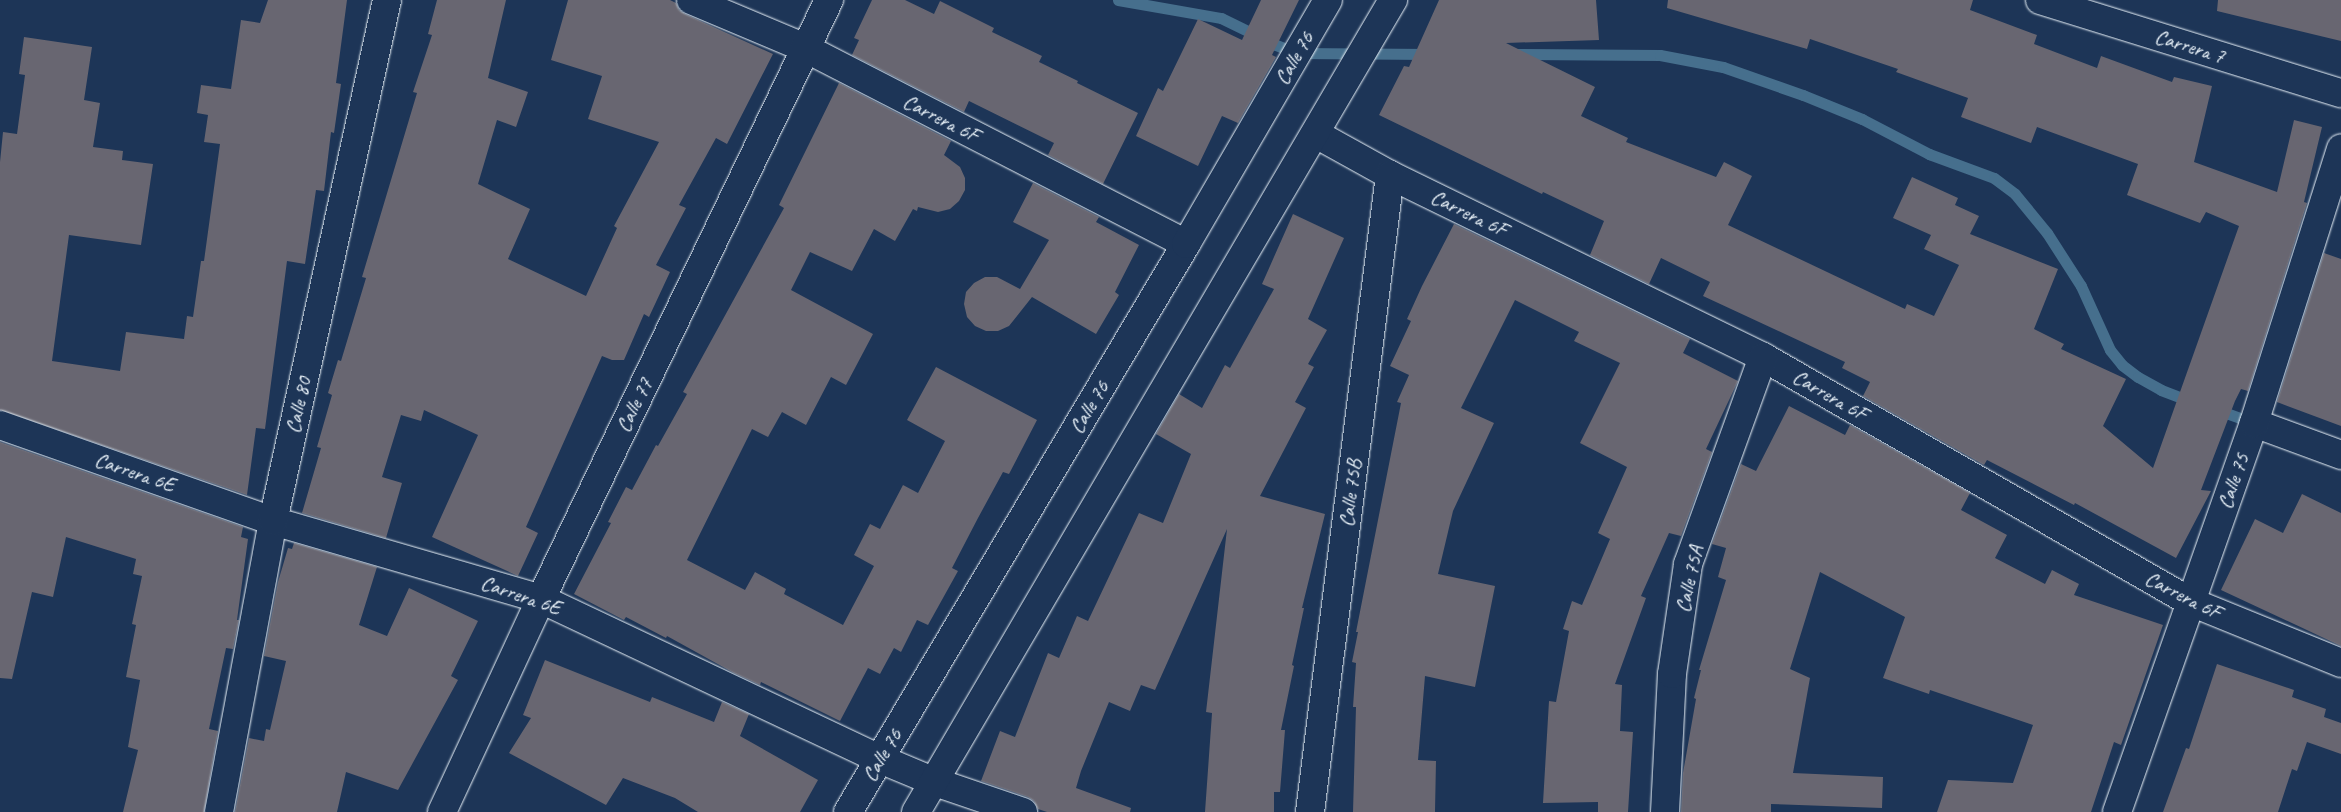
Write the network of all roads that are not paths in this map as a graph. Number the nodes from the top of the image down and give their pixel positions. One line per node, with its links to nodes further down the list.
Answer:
1 (387, 0): 17 (street, Calle 80)
2 (691, 0): 7 (street, Carrera 6F)
3 (829, 0): 7 (street, Calle 77)
4 (1328, 0): 12 (street, Calle 76)
5 (1393, 0): 9 (street)
6 (2040, 0): 8 (street, Carrera 7)
7 (805, 48): 12 (street, Carrera 6F); 18 (street, Calle 77)
8 (2341, 93)
9 (1316, 134): 11 (street, Carrera 6F); 22 (street)
10 (2341, 148): 14 (street, Calle 75)
11 (1390, 175): 13 (street, Carrera 6F); 28 (street, Calle 75B)
12 (1186, 244): 21 (street, Calle 76)
13 (1763, 356): 19 (street, Carrera 6F); 29 (street, Calle 75A)
14 (2254, 423): 16 (street); 19 (street, Calle 75)
15 (0, 425): 17 (street, Carrera 6E)
16 (2341, 455)
17 (273, 521): 18 (street, Carrera 6E); 23 (street, Calle 80)
18 (541, 599): 21 (street, Carrera 6E); 24 (street, Calle 77)
19 (2191, 602): 20 (street, Carrera 6F); 30 (street, Calle 75)
20 (2341, 663)
21 (880, 759): 22 (street, Carrera 6E); 25 (street, Calle 76)
22 (935, 782): 26 (street); 27 (street, Carrera 6E)
23 (219, 812)
24 (442, 812)
25 (848, 812)
26 (916, 812)
27 (1023, 812)
28 (1310, 812)
29 (1665, 812)
30 (2117, 812)

